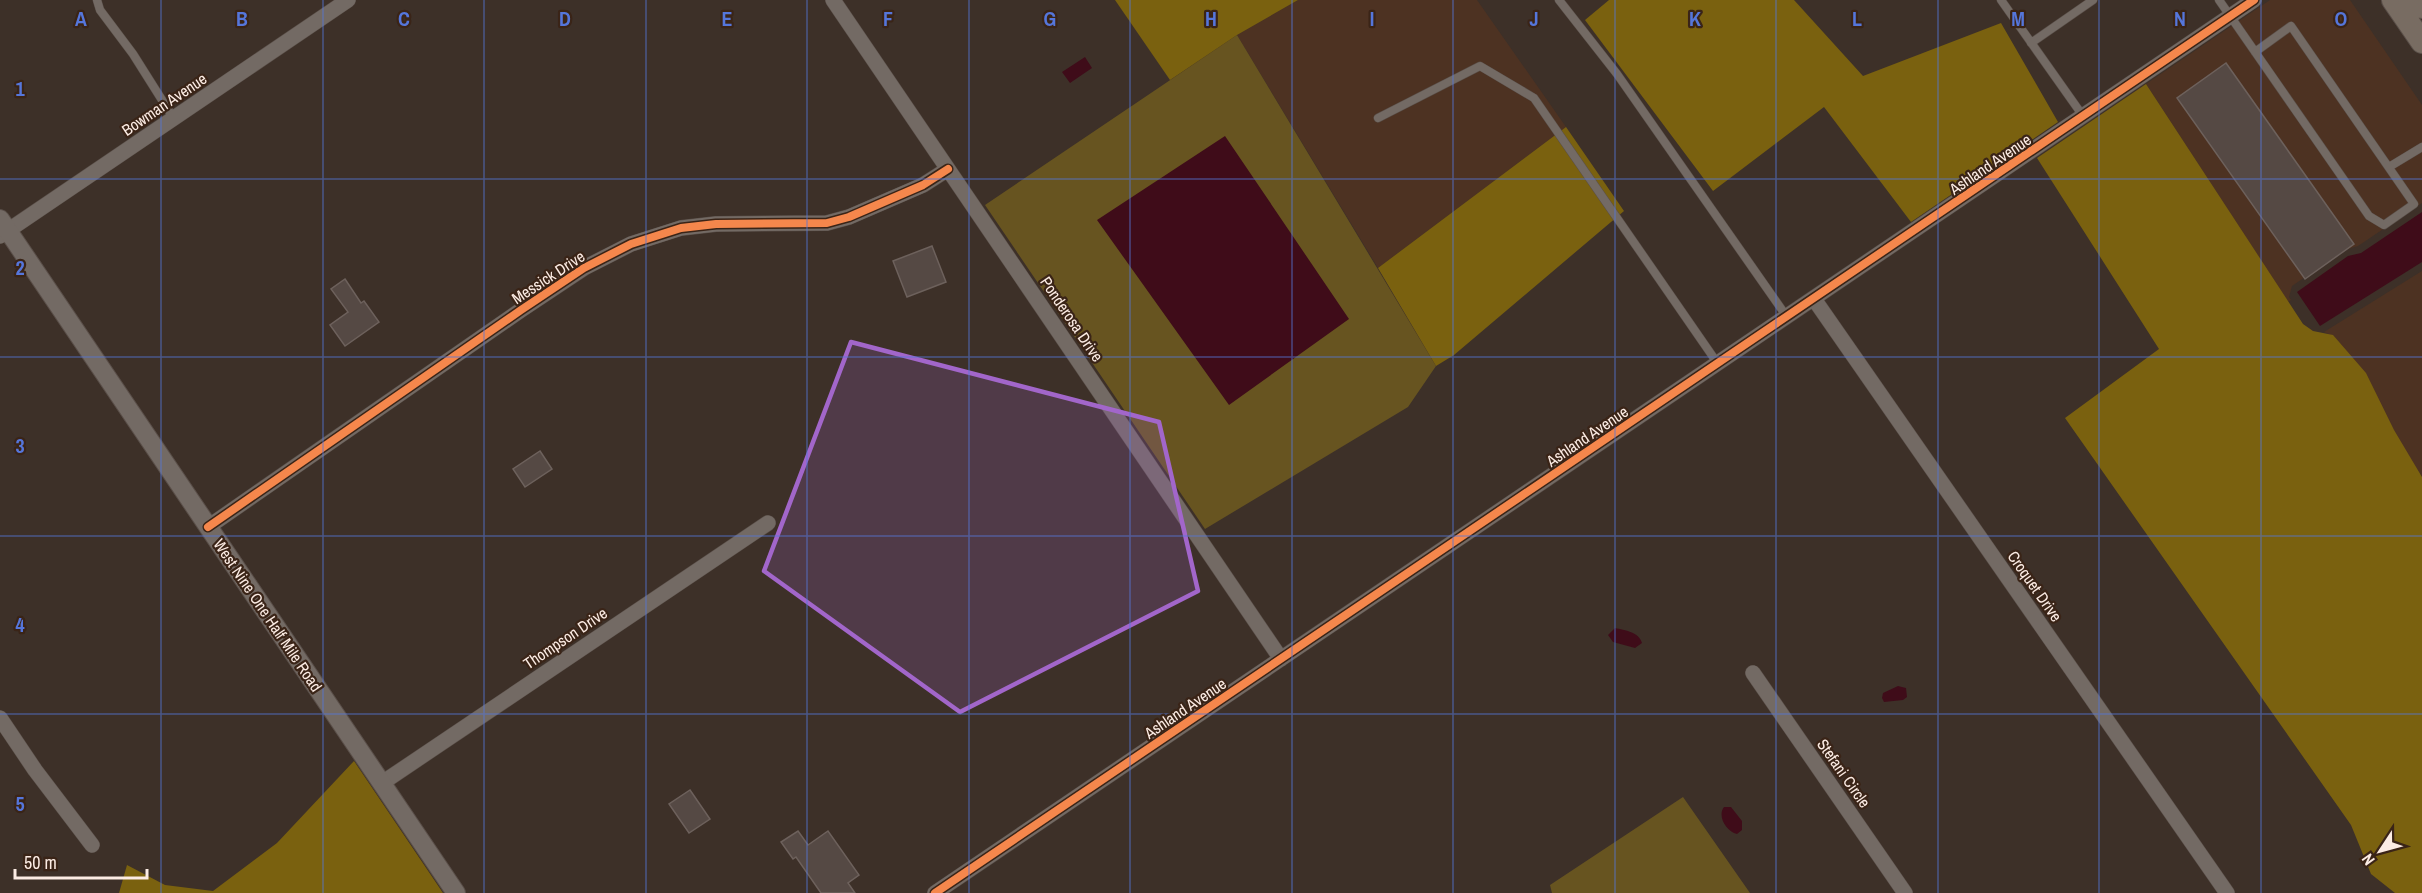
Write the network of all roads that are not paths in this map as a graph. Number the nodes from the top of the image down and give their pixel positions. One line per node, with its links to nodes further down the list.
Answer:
1 (97, 0): 18 (lane)
2 (348, 0): 18 (street, Bowman Avenue)
3 (833, 0): 21 (street, Ponderosa Drive)
4 (1559, 0): 24 (lane)
5 (2001, 0): 14 (lane)
6 (2093, 0): 14 (lane)
7 (2219, 0): 12 (lane)
8 (2254, 0): 12 (street, Ashland Avenue)
9 (2393, 0): 13 (main road)
10 (2417, 0): 11 (main road)
11 (2422, 7)
12 (2230, 16): 15 (lane); 16 (street, Ashland Avenue)
13 (2422, 42)
14 (2031, 44): 16 (lane)
15 (2254, 52): 20 (lane); 20 (lane)
16 (2083, 117): 23 (street, Ashland Avenue)
17 (1378, 118): 25 (lane)
18 (174, 119): 22 (street, Bowman Avenue)
19 (2422, 147): 20 (lane)
20 (2389, 167)
21 (948, 169): 27 (street, Messick Drive); 28 (street, Ponderosa Drive)
22 (3, 228): 27 (street, West Nine One Half Mile Road)
23 (1814, 299): 24 (street, Ashland Avenue); 37 (street, Croquet Drive)
24 (1787, 317): 25 (street, Ashland Avenue)
25 (1718, 364): 28 (street, Ashland Avenue)
26 (768, 523): 31 (street, Thompson Drive)
27 (208, 527): 31 (street, West Nine One Half Mile Road)
28 (1281, 659): 33 (street, Ashland Avenue)
29 (1753, 673): 36 (street, Stefani Circle)
30 (0, 718): 32 (street)
31 (382, 783): 34 (street, West Nine One Half Mile Road)
32 (92, 845)
33 (953, 888): 35 (street, Ashland Avenue)
34 (456, 893)
35 (935, 893)
36 (1905, 893)
37 (2227, 893)

